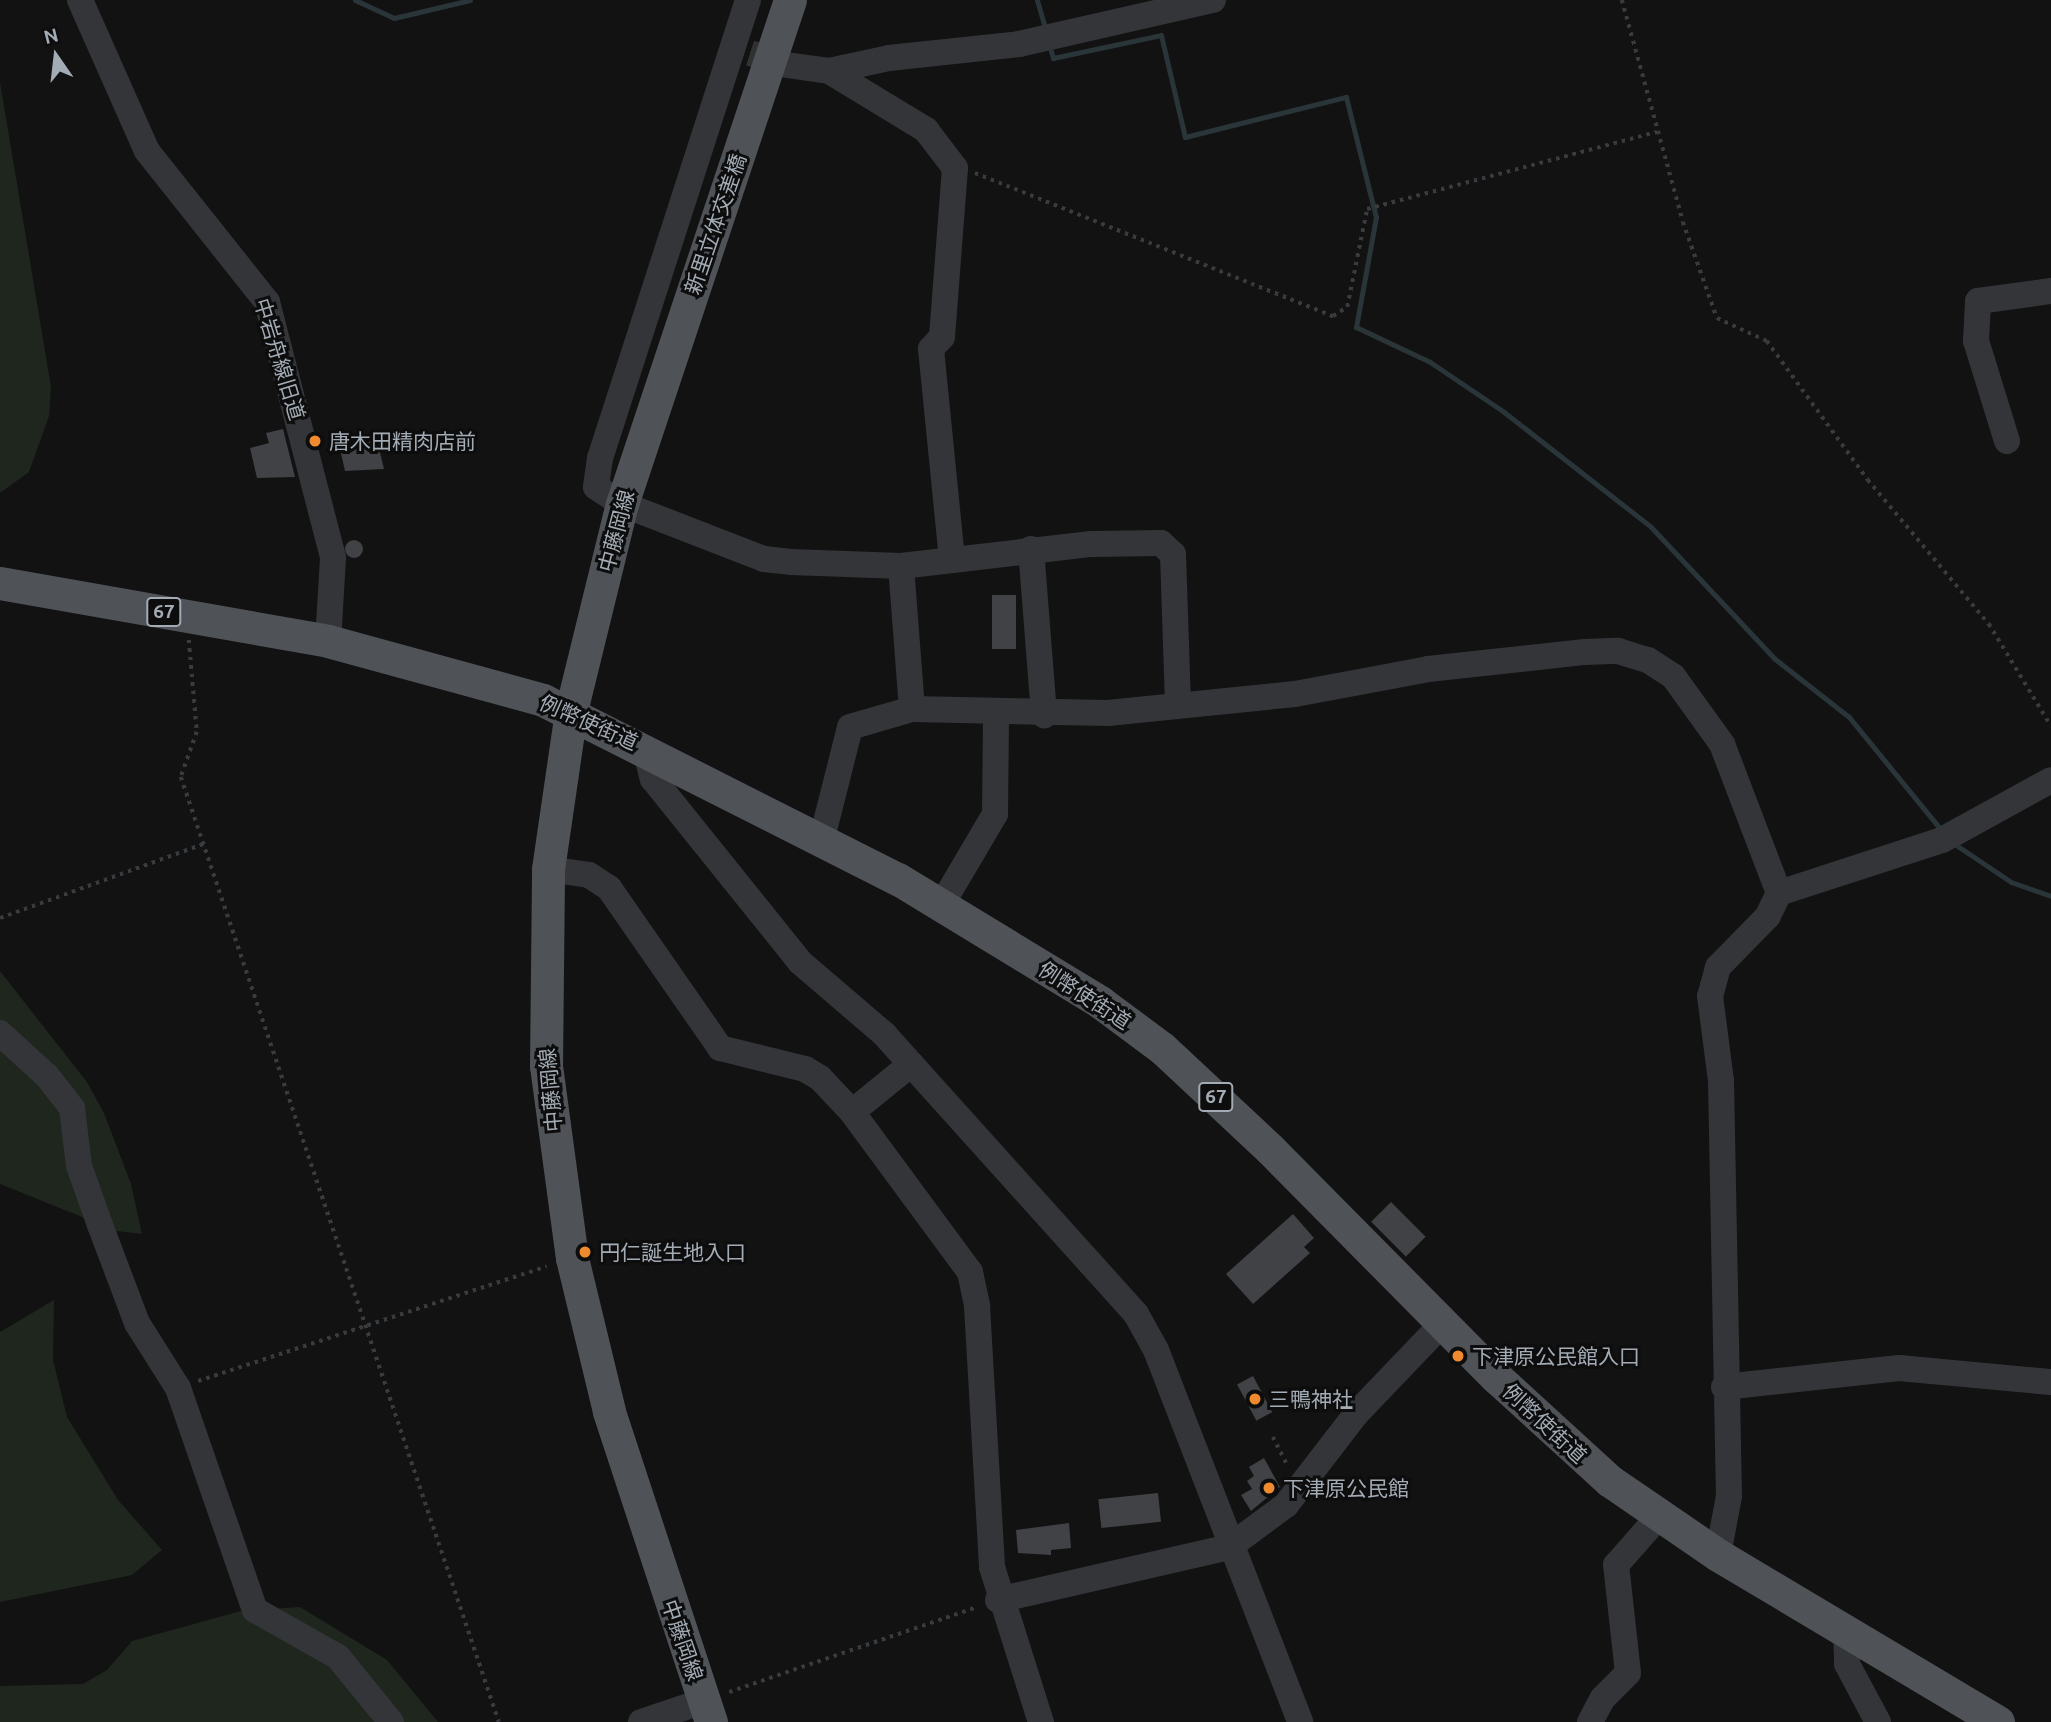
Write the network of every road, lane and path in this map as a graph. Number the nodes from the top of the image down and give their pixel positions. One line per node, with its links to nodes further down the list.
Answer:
1 (80, 0): 20 (street, 中岩舟線旧道)
2 (748, 0): 14 (street)
3 (790, 0): 13 (main road, 新里立体交差橋)
4 (1213, 0): 6 (street)
5 (1622, 0): 9 (path)
6 (1172, 5): 8 (street)
7 (787, 65): 8 (street)
8 (829, 71): 10 (street)
9 (1657, 132): 10 (path); 26 (path)
10 (955, 168): 16 (street)
11 (2051, 291): 12 (street)
12 (2007, 441)
13 (640, 447): 14 (main road, 中藤岡線)
14 (622, 504): 17 (street); 23 (main road, 中藤岡線)
15 (1031, 549): 16 (street); 21 (street); 25 (street)
16 (952, 559): 17 (street)
17 (901, 566): 22 (street)
18 (0, 583): 19 (main road, 例幣使街道 / 67)
19 (187, 616): 20 (main road, 例幣使街道 / 67); 30 (path)
20 (328, 642): 23 (main road, 例幣使街道 / 67)
21 (1178, 705): 25 (street); 32 (street)
22 (912, 709): 24 (street); 29 (street)
23 (571, 710): 27 (main road, 例幣使街道 / 67); 31 (main road, 中藤岡線)
24 (996, 713): 25 (street); 33 (street)
25 (1044, 715)
26 (2051, 726)
27 (645, 748): 29 (main road, 例幣使街道 / 67); 36 (street)
28 (2051, 780): 32 (street)
29 (822, 838): 33 (main road, 例幣使街道 / 67)
30 (203, 844): 34 (path); 40 (path)
31 (548, 869): 37 (street); 38 (main road, 中藤岡線)
32 (1779, 893): 42 (street)
33 (942, 904): 39 (main road, 例幣使街道 / 67)
34 (0, 918)
35 (0, 1033): 43 (street)
36 (911, 1064): 37 (street); 47 (street)
37 (852, 1112): 49 (street)
38 (572, 1258): 40 (path); 51 (main road, 中藤岡線)
39 (1443, 1323): 45 (street); 46 (main road, 例幣使街道 / 67)
40 (366, 1325): 43 (path); 53 (path)
41 (2051, 1382): 42 (street)
42 (1724, 1387): 48 (street)
43 (178, 1388): 52 (street)
44 (1273, 1437): 45 (path)
45 (1300, 1489): 47 (street)
46 (1659, 1516): 48 (main road, 例幣使街道 / 67); 57 (street)
47 (1229, 1546): 49 (street); 56 (street)
48 (1718, 1555): 50 (main road, 例幣使街道 / 67)
49 (999, 1600): 51 (path); 55 (street)
50 (1846, 1631): 58 (street); 59 (main road, 例幣使街道 / 67)
51 (708, 1712): 54 (street)
52 (391, 1722)
53 (499, 1722)
54 (641, 1722)
55 (1041, 1722)
56 (1300, 1722)
57 (1590, 1722)
58 (1878, 1722)
59 (1998, 1722)

